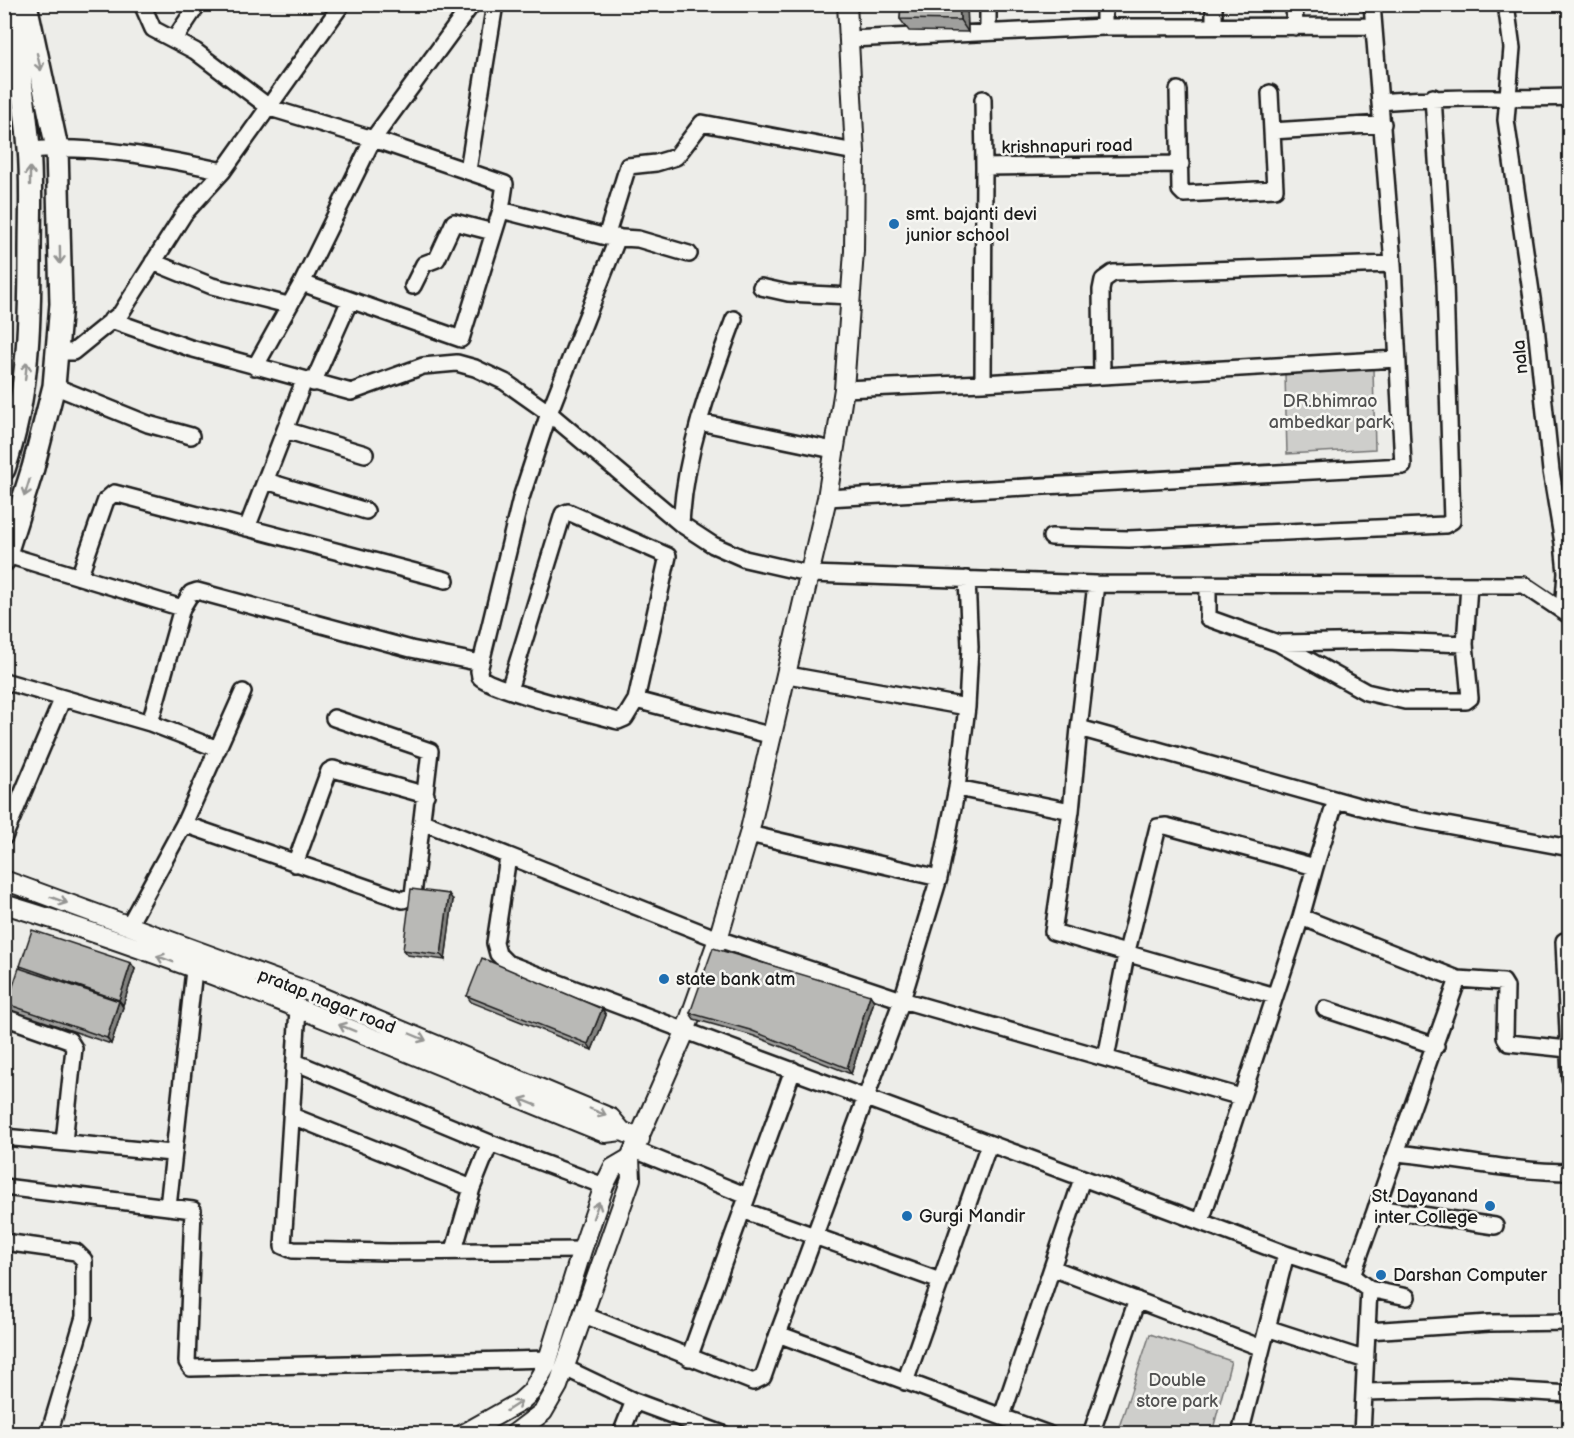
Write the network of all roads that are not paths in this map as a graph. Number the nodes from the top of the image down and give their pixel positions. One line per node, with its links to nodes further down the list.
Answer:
1 (6, 4): 34 (main road)
2 (26, 4): 33 (main road, one-way to 33)
3 (142, 4): 21 (street)
4 (198, 4): 21 (street)
5 (342, 4): 29 (street)
6 (471, 4): 32 (street)
7 (495, 4): 38 (street)
8 (847, 4): 20 (street)
9 (988, 4): 19 (street)
10 (1104, 4): 16 (street)
11 (1214, 4): 17 (street)
12 (1294, 4): 18 (street)
13 (1372, 4): 15 (street)
14 (1506, 4): 27 (street, nala)
15 (1373, 26): 18 (street); 28 (street)
16 (1104, 27): 17 (street); 19 (street)
17 (1214, 27): 18 (street)
18 (1295, 27)
19 (988, 32): 20 (street)
20 (850, 39): 35 (street)
21 (174, 40): 29 (street)
22 (1178, 90): 36 (street)
23 (1270, 93): 31 (street)
24 (1432, 97): 27 (street); 28 (street); 76 (street)
25 (1569, 97): 27 (street)
26 (983, 99): 37 (street)
27 (1506, 99): 86 (street, nala)
28 (1381, 102): 30 (street)
29 (270, 108): 32 (street); 39 (street)
30 (1383, 124): 31 (street); 45 (street)
31 (1272, 130): 36 (street)
32 (373, 139): 38 (street); 46 (street)
33 (57, 148): 34 (street); 39 (street); 54 (main road, one-way to 54)
34 (29, 150): 66 (main road, one-way to 34)
35 (855, 152): 42 (street); 49 (street)
36 (1181, 164): 37 (street, krishnapuri road)
37 (984, 167): 59 (street, krishnapuri road)
38 (468, 170): 40 (street)
39 (223, 171): 44 (street)
40 (501, 210): 41 (street); 42 (street)
41 (494, 231): 47 (street); 50 (street)
42 (612, 237): 43 (street); 62 (street)
43 (689, 254)
44 (153, 262): 51 (street); 53 (street)
45 (1393, 264): 55 (street); 57 (street)
46 (302, 283): 50 (street); 51 (street)
47 (412, 286)
48 (761, 287): 49 (street)
49 (851, 296): 61 (street)
50 (350, 300): 58 (street)
51 (288, 305): 56 (street)
52 (734, 319): 63 (street)
53 (111, 320): 54 (street); 56 (street)
54 (58, 352): 60 (main road)
55 (1397, 359): 57 (street); 72 (street)
56 (255, 367): 58 (street)
57 (1102, 376): 59 (street)
58 (309, 382): 62 (street); 64 (street)
59 (983, 383): 61 (street)
60 (54, 386): 65 (street); 67 (main road)
61 (844, 389): 68 (street)
62 (549, 413): 74 (street); 89 (street)
63 (699, 422): 68 (street); 74 (street)
64 (285, 430): 69 (street); 71 (street)
65 (191, 436)
66 (10, 437): 67 (street); 70 (main road)
67 (39, 445): 77 (main road, one-way to 77)
68 (833, 450): 72 (street)
69 (365, 454)
70 (4, 469)
71 (266, 481): 73 (street); 75 (street)
72 (827, 498): 78 (street)
73 (366, 512)
74 (681, 524): 78 (street)
75 (247, 528): 79 (street); 81 (street)
76 (1051, 537)
77 (5, 556): 79 (street)
78 (811, 574): 80 (street); 90 (street)
79 (80, 577): 85 (street)
80 (967, 579): 82 (street); 96 (street)
81 (446, 580)
82 (1096, 584): 83 (street); 99 (street)
83 (1208, 585): 84 (street); 87 (street)
84 (1469, 585): 86 (street); 88 (street)
85 (182, 608): 89 (street); 98 (street)
86 (1566, 613)
87 (1278, 643): 88 (street); 88 (street)
88 (1465, 644)
89 (481, 663): 92 (street)
90 (788, 675): 96 (street); 100 (street)
91 (4, 681): 94 (street)
92 (509, 690): 95 (street); 95 (street)
93 (243, 692): 101 (street)
94 (62, 700): 98 (street); 109 (street)
95 (636, 700): 100 (street)
96 (967, 707): 102 (street)
97 (334, 718): 103 (street)
98 (150, 723): 101 (street)
99 (1079, 728): 104 (street); 105 (street)
100 (773, 736): 108 (street)
101 (218, 748): 107 (street)
102 (957, 788): 105 (street); 114 (street)
103 (426, 795): 106 (street); 112 (street)
104 (1336, 800): 110 (street); 113 (street)
105 (1071, 811): 121 (street)
106 (423, 822): 111 (street); 112 (street)
107 (184, 824): 112 (street); 118 (street)
108 (749, 834): 114 (street); 119 (street)
109 (4, 837)
110 (1569, 848)
111 (508, 857): 119 (street); 129 (street)
112 (294, 864)
113 (1315, 867): 117 (street); 121 (street)
114 (939, 879): 125 (street)
115 (4, 880): 118 (street, pratap nagar road, one-way to 118)
116 (4, 904): 122 (street, one-way to 116)
117 (1301, 917): 123 (street); 124 (street)
118 (129, 925): 139 (street, pratap nagar road, one-way to 139)
119 (718, 939): 125 (street); 129 (street)
120 (1564, 941): 131 (street)
121 (1126, 955): 124 (street); 132 (street)
122 (194, 970): 126 (street); 145 (street)
123 (1458, 979): 130 (street); 131 (street)
124 (1275, 996): 136 (street)
125 (902, 999): 132 (street); 137 (street)
126 (298, 1009): 133 (street); 139 (street, one-way to 126)
127 (1325, 1009): 130 (street)
128 (4, 1017): 141 (street)
129 (685, 1032): 134 (street); 144 (street)
130 (1436, 1046): 146 (street)
131 (1568, 1049): 135 (street)
132 (1106, 1058): 136 (street)
133 (296, 1062): 138 (street); 142 (street)
134 (793, 1070): 137 (street); 152 (street)
135 (1569, 1078)
136 (1241, 1097): 155 (street)
137 (867, 1098): 143 (street); 157 (street)
138 (292, 1116): 151 (street); 159 (street)
139 (622, 1131): 144 (street, pratap nagar road)
140 (4, 1137): 141 (street)
141 (64, 1142): 145 (street)
142 (490, 1143): 149 (street); 151 (street)
143 (989, 1144): 148 (street); 164 (street)
144 (635, 1149): 149 (street); 152 (street); 168 (street)
145 (172, 1153): 153 (street)
146 (1396, 1153): 147 (street); 154 (street)
147 (1569, 1172)
148 (1082, 1179): 155 (street); 162 (street)
149 (604, 1186): 160 (street, one-way to 149)
150 (4, 1187): 153 (street)
151 (472, 1188): 159 (street)
152 (745, 1203): 157 (street); 174 (street)
153 (168, 1207): 176 (street)
154 (1376, 1208): 156 (street); 163 (street)
155 (1201, 1221): 161 (street)
156 (1496, 1226)
157 (815, 1235): 164 (street); 172 (street)
158 (4, 1242): 183 (street)
159 (454, 1250): 160 (street)
160 (582, 1250): 176 (street)
161 (1286, 1254): 163 (street); 170 (street)
162 (1052, 1268): 167 (street); 181 (street)
163 (1352, 1276): 165 (street)
164 (940, 1281): 177 (street)
165 (1369, 1289): 166 (street); 171 (street)
166 (1407, 1297)
167 (1137, 1300): 173 (street); 188 (street)
168 (584, 1316): 174 (street); 176 (street)
169 (1569, 1322): 171 (street)
170 (1267, 1328): 173 (street); 175 (street)
171 (1368, 1331): 175 (street)
172 (778, 1334): 174 (street); 177 (street)
173 (1262, 1348): 189 (street)
174 (689, 1358)
175 (1366, 1360): 178 (street)
176 (557, 1364): 180 (street); 184 (street, one-way to 176); 185 (street)
177 (905, 1382): 181 (street)
178 (1365, 1392): 179 (street); 190 (street)
179 (1569, 1394)
180 (634, 1401): 182 (street); 186 (street)
181 (1002, 1416): 187 (street)
182 (723, 1433)
183 (49, 1434)
184 (463, 1434)
185 (514, 1434)
186 (621, 1434)
187 (1048, 1434)
188 (1091, 1434)
189 (1240, 1434)
190 (1362, 1434)

